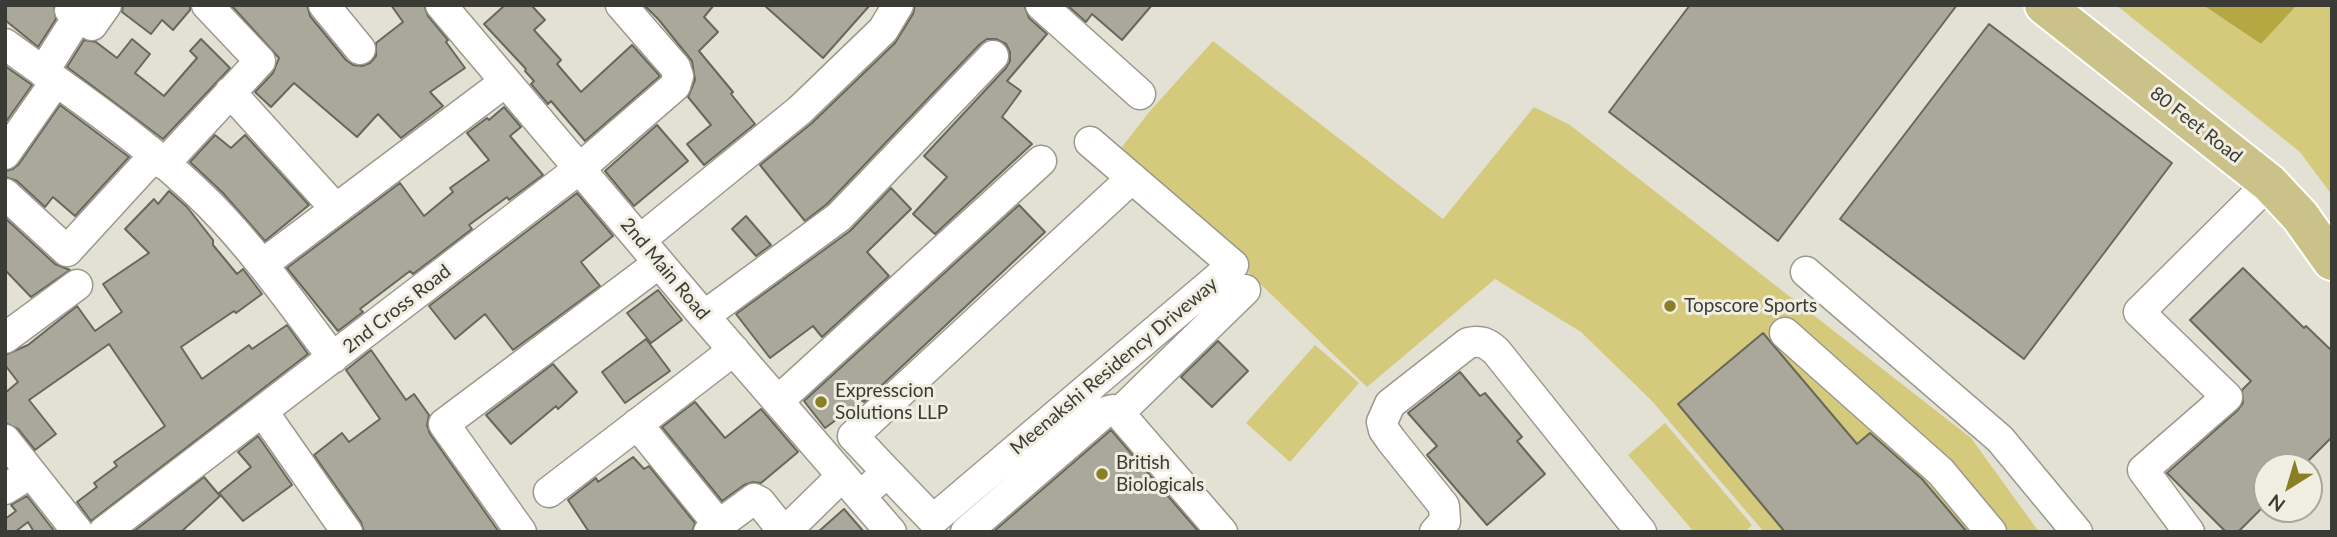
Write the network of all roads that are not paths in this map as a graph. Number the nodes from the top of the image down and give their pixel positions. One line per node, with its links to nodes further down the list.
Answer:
1 (208, 5): 15 (street)
2 (324, 5): 11 (street)
3 (441, 5): 14 (street, 2nd Main Road)
4 (621, 5): 21 (street, 2nd Cross Road)
5 (898, 5): 27 (street)
6 (1041, 5): 16 (street)
7 (2044, 5): 23 (main road, 80 Feet Road)
8 (2082, 5): 26 (main road, 80 Feet Road)
9 (83, 9): 13 (street)
10 (5, 44): 13 (street)
11 (360, 49)
12 (993, 56): 34 (street)
13 (50, 77): 18 (street); 19 (street)
14 (505, 82): 21 (street, 2nd Main Road); 25 (street)
15 (230, 92): 19 (street); 25 (street)
16 (1140, 94)
17 (1090, 142): 22 (street)
18 (5, 154)
19 (159, 160): 24 (street); 30 (street)
20 (1041, 161): 39 (street)
21 (579, 169): 27 (street, 2nd Main Road); 38 (street, 2nd Cross Road)
22 (1132, 178): 45 (street, Meenakshi Residency Driveway); 45 (street, Meenakshi Residency Driveway)
23 (2269, 183): 28 (main road, 80 Feet Road); 62 (street)
24 (5, 194)
25 (336, 209): 30 (street)
26 (2332, 227)
27 (640, 240): 29 (street, 2nd Main Road)
28 (2332, 261)
29 (659, 263): 34 (street, 2nd Main Road); 53 (street)
30 (263, 264): 38 (street)
31 (1807, 272): 61 (street)
32 (77, 285): 36 (street)
33 (1245, 290): 41 (street)
34 (704, 316): 37 (street, 2nd Main Road)
35 (1785, 333): 60 (street)
36 (5, 338)
37 (734, 350): 39 (street, 2nd Main Road); 42 (street)
38 (333, 358): 40 (street, 2nd Cross Road)
39 (778, 401): 48 (street, 2nd Main Road)
40 (263, 412): 51 (street, 2nd Cross Road); 52 (street)
41 (1119, 412): 56 (street); 57 (street)
42 (637, 424): 47 (street); 49 (street)
43 (5, 440): 44 (street)
44 (31, 473): 46 (street); 50 (street)
45 (889, 474): 48 (street)
46 (5, 489)
47 (549, 492)
48 (856, 492): 54 (street); 55 (street, 2nd Main Road)
49 (709, 523): 54 (street)
50 (78, 532)
51 (104, 532)
52 (347, 532)
53 (521, 532)
54 (785, 532)
55 (891, 532)
56 (966, 532)
57 (1222, 532)
58 (1435, 532): 59 (street)
59 (1641, 532)
60 (1991, 532)
61 (2077, 532)
62 (2189, 532)

